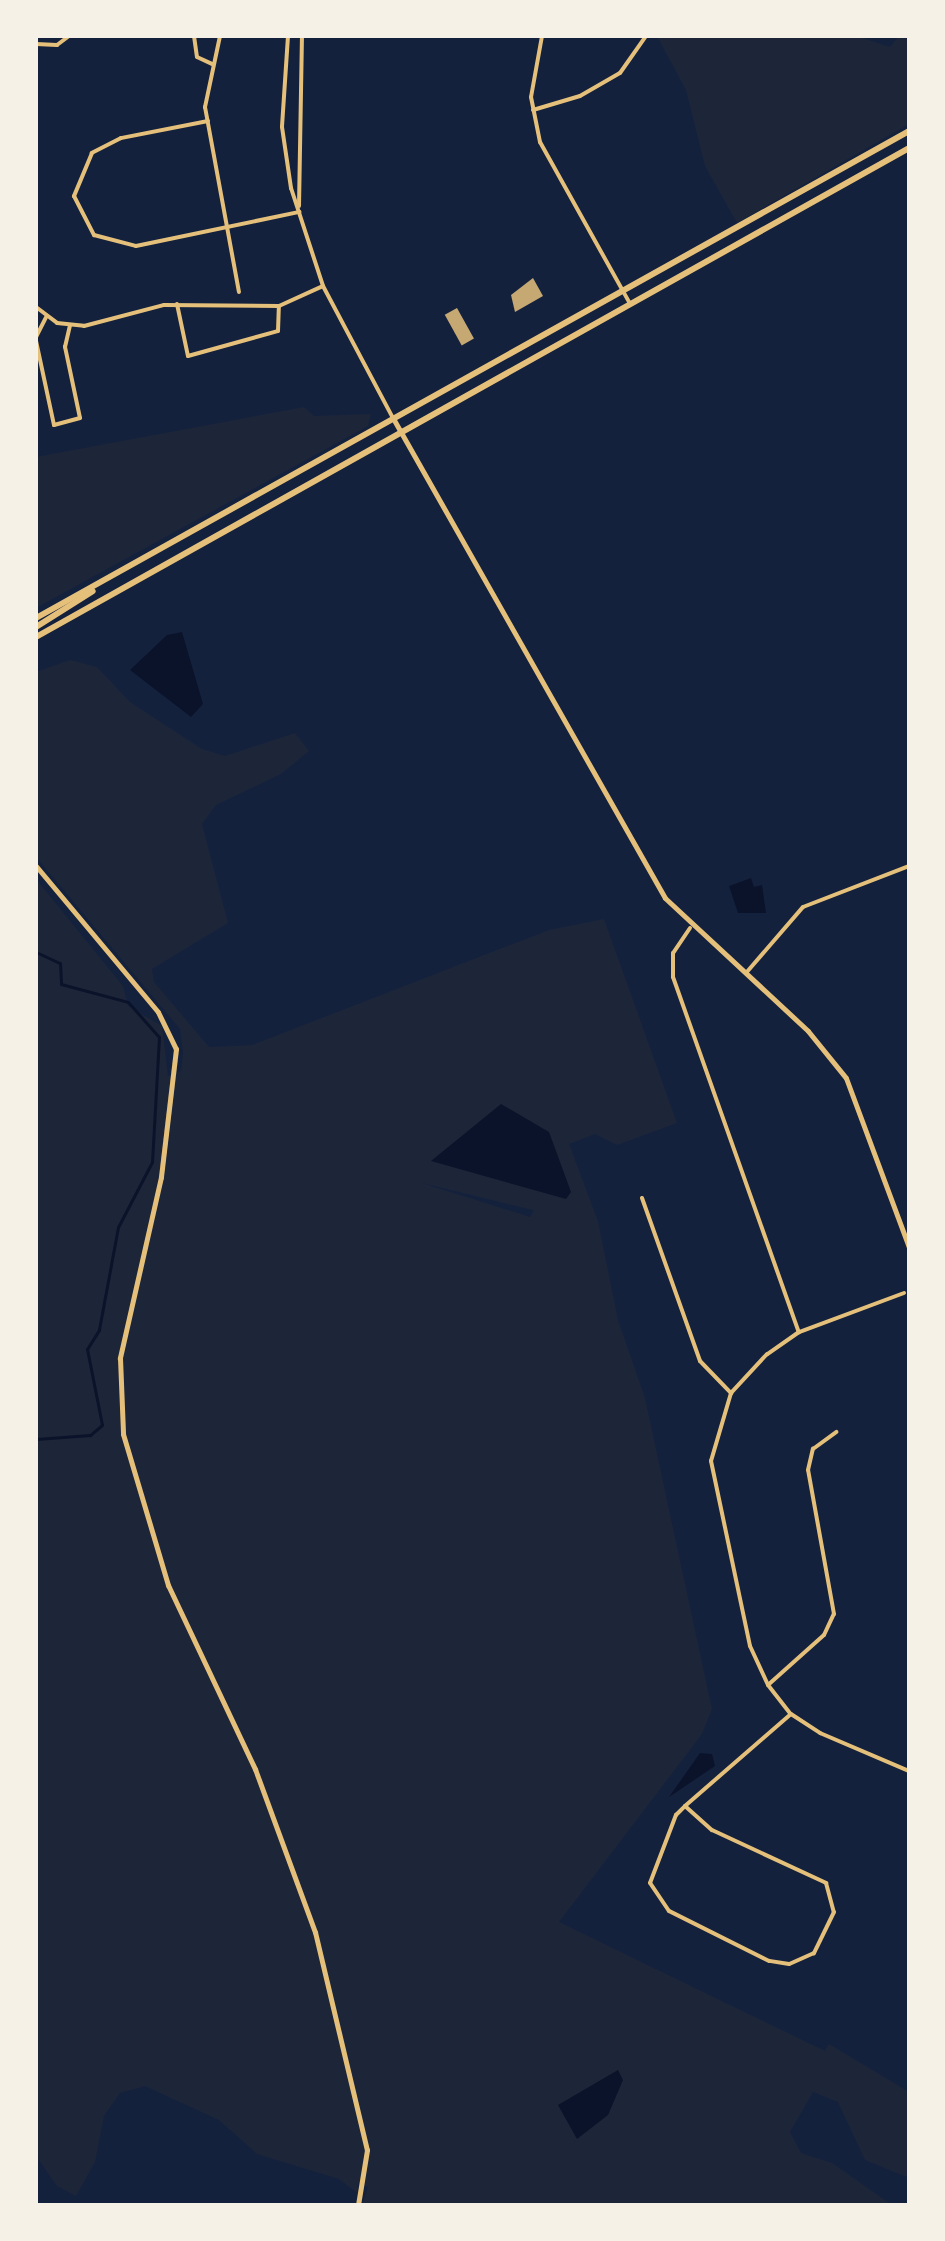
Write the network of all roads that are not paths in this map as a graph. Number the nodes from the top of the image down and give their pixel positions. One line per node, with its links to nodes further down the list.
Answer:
1 (69, 36): 8 (street)
2 (194, 36): 9 (street)
3 (220, 36): 9 (street)
4 (288, 36): 14 (street)
5 (302, 36): 14 (street)
6 (541, 36): 10 (street)
7 (646, 36): 10 (street)
8 (36, 44)
9 (212, 64): 11 (street)
10 (533, 110): 18 (street)
11 (208, 121): 15 (street); 15 (street)
12 (909, 131): 18 (main road)
13 (909, 148): 20 (main road)
14 (299, 212): 15 (street); 16 (street)
15 (231, 225): 17 (street)
16 (323, 286): 21 (street); 26 (street)
17 (239, 292)
18 (623, 293): 20 (street); 26 (main road)
19 (177, 304): 21 (street); 21 (street); 24 (street)
20 (630, 304): 27 (main road)
21 (279, 306)
22 (36, 307): 23 (street)
23 (46, 317): 24 (street); 25 (street)
24 (70, 326): 25 (street)
25 (36, 339)
26 (394, 420): 27 (street); 28 (main road)
27 (402, 433): 31 (main road); 34 (street)
28 (113, 577): 29 (main road); 30 (main road)
29 (36, 618)
30 (36, 627)
31 (36, 637)
32 (36, 866): 48 (street)
33 (909, 866): 35 (street)
34 (690, 928): 35 (street); 41 (street)
35 (744, 975): 37 (street)
36 (642, 1198): 42 (street)
37 (909, 1247)
38 (909, 1275): 39 (street)
39 (904, 1293): 40 (street); 41 (street)
40 (909, 1301)
41 (799, 1332): 42 (street)
42 (731, 1393): 44 (street)
43 (836, 1432): 44 (street)
44 (768, 1685): 45 (street)
45 (791, 1714): 46 (street); 47 (street)
46 (909, 1771)
47 (685, 1806): 47 (street)
48 (358, 2205)

